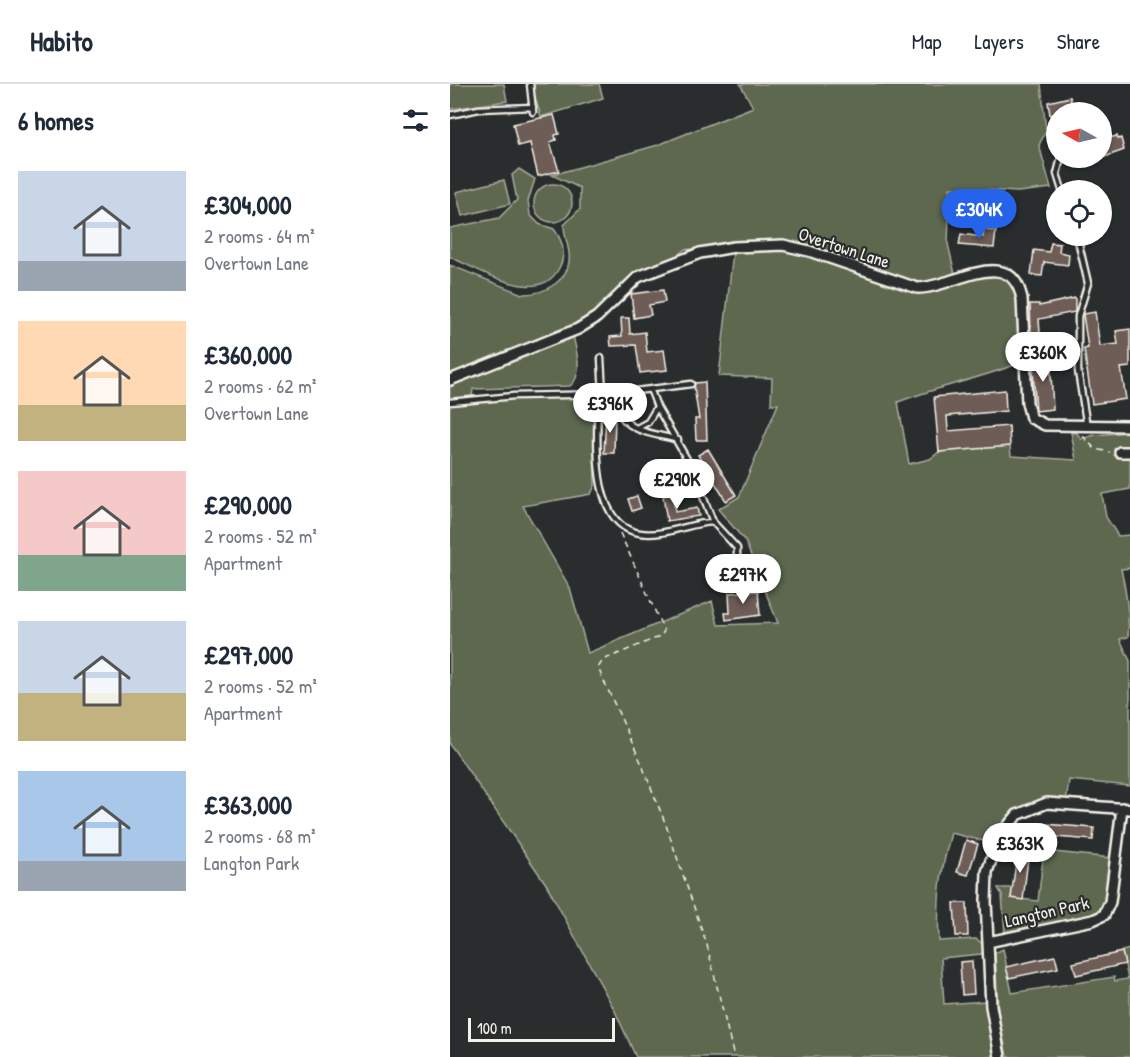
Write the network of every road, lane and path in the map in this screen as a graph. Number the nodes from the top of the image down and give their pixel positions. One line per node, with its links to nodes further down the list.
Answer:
1 (530, 84): 2 (lane)
2 (450, 115)
3 (1079, 246): 12 (lane)
4 (601, 358): 8 (lane)
5 (450, 380): 12 (street, Overtown Lane)
6 (691, 384): 7 (lane)
7 (651, 391): 9 (lane); 11 (lane)
8 (601, 394): 9 (lane); 10 (lane); 18 (lane)
9 (612, 394): 14 (lane)
10 (450, 402)
11 (657, 408): 14 (lane); 15 (lane)
12 (1083, 426): 13 (street, Overtown Lane); 16 (path)
13 (1130, 426)
14 (637, 428): 15 (lane)
15 (678, 440): 17 (lane)
16 (1125, 452)
17 (713, 522): 18 (lane); 19 (lane)
18 (621, 526): 22 (path)
19 (729, 566)
20 (1126, 809): 21 (street, Langton Park); 21 (street, Langton Park)
21 (988, 942): 23 (street)
22 (734, 1057)
23 (1000, 1057)

